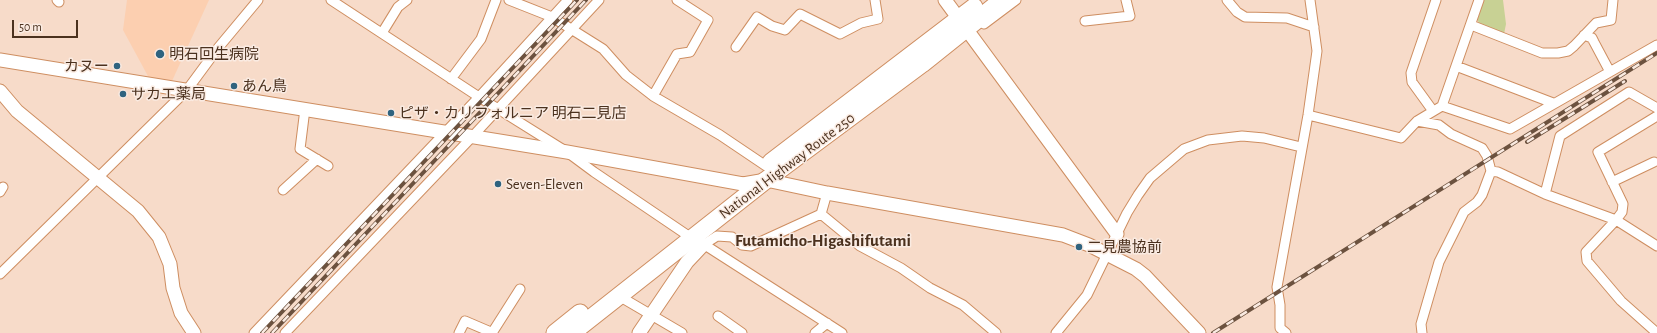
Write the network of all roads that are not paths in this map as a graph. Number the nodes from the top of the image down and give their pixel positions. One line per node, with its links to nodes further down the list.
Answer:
1 (258, 0): 36 (street)
2 (331, 0): 28 (street)
3 (407, 0): 28 (street)
4 (496, 0): 35 (street)
5 (509, 0): 21 (street)
6 (568, 0): 22 (street)
7 (599, 0): 27 (street)
8 (677, 0): 38 (street)
9 (875, 0): 31 (street)
10 (944, 0): 24 (street)
11 (969, 0): 24 (street)
12 (983, 0): 24 (highway, National Highway Route 250)
13 (1002, 0): 24 (highway, National Highway Route 250)
14 (1016, 0): 24 (street)
15 (1126, 0): 23 (street)
16 (1226, 0): 26 (street)
17 (1310, 0): 26 (street)
18 (1436, 0): 45 (street)
19 (1479, 0): 25 (street)
20 (1613, 0): 29 (street)
21 (519, 2): 22 (street)
22 (552, 16): 27 (street); 39 (street)
23 (1085, 22)
24 (962, 24): 57 (highway, National Highway Route 250); 66 (street)
25 (1471, 25): 29 (street); 33 (street)
26 (1314, 27): 46 (street)
27 (571, 29): 38 (street); 42 (street)
28 (382, 33): 35 (street)
29 (1584, 35): 34 (street)
30 (1657, 45): 34 (street)
31 (736, 47)
32 (0, 60): 36 (street)
33 (1456, 66): 40 (street); 41 (street)
34 (1610, 72): 40 (street)
35 (451, 78): 39 (street)
36 (187, 90): 44 (street); 58 (street)
37 (0, 91): 58 (street)
38 (653, 96): 57 (street)
39 (479, 97): 42 (street); 49 (street)
40 (1553, 103): 41 (street)
41 (1442, 106): 45 (street)
42 (498, 108): 50 (street); 52 (street)
43 (1657, 108): 63 (street)
44 (305, 109): 49 (street); 53 (street)
45 (1433, 111): 48 (street)
46 (1308, 115): 48 (street); 51 (street)
47 (1657, 116): 59 (street)
48 (1417, 121): 56 (street)
49 (445, 132): 50 (street); 77 (street)
50 (472, 136): 52 (street); 78 (street)
51 (1302, 147): 66 (street); 91 (street)
52 (567, 152): 60 (street); 67 (street)
53 (316, 159): 55 (street); 61 (street)
54 (1654, 162): 59 (street)
55 (328, 166)
56 (1491, 172): 63 (street); 92 (street)
57 (766, 173): 60 (highway, National Highway Route 250); 62 (street); 67 (highway, National Highway Route 250)
58 (97, 178): 70 (street); 76 (street)
59 (1612, 182): 65 (street)
60 (743, 184): 67 (highway, National Highway Route 250)
61 (282, 190)
62 (827, 193): 64 (street); 69 (street)
63 (1545, 194): 65 (street)
64 (821, 214): 67 (street); 88 (street)
65 (1616, 220): 68 (street); 93 (street)
66 (1117, 234): 69 (street)
67 (693, 239): 72 (highway, National Highway Route 250); 73 (street); 75 (street); 81 (highway, National Highway Route 250)
68 (1657, 246)
69 (1108, 254): 89 (street); 90 (street)
70 (0, 273)
71 (520, 289): 80 (street)
72 (619, 296): 73 (street); 82 (highway, National Highway Route 250)
73 (651, 315): 83 (street); 84 (street)
74 (718, 316): 85 (street)
75 (827, 323): 86 (street); 87 (street)
76 (194, 333)
77 (254, 333)
78 (285, 333)
79 (459, 333): 80 (street)
80 (493, 333)
81 (555, 333)
82 (572, 333)
83 (639, 333)
84 (682, 333)
85 (742, 333)
86 (816, 333)
87 (842, 333)
88 (996, 333)
89 (1056, 333)
90 (1199, 333)
91 (1286, 333)
92 (1422, 333)
93 (1657, 333)

